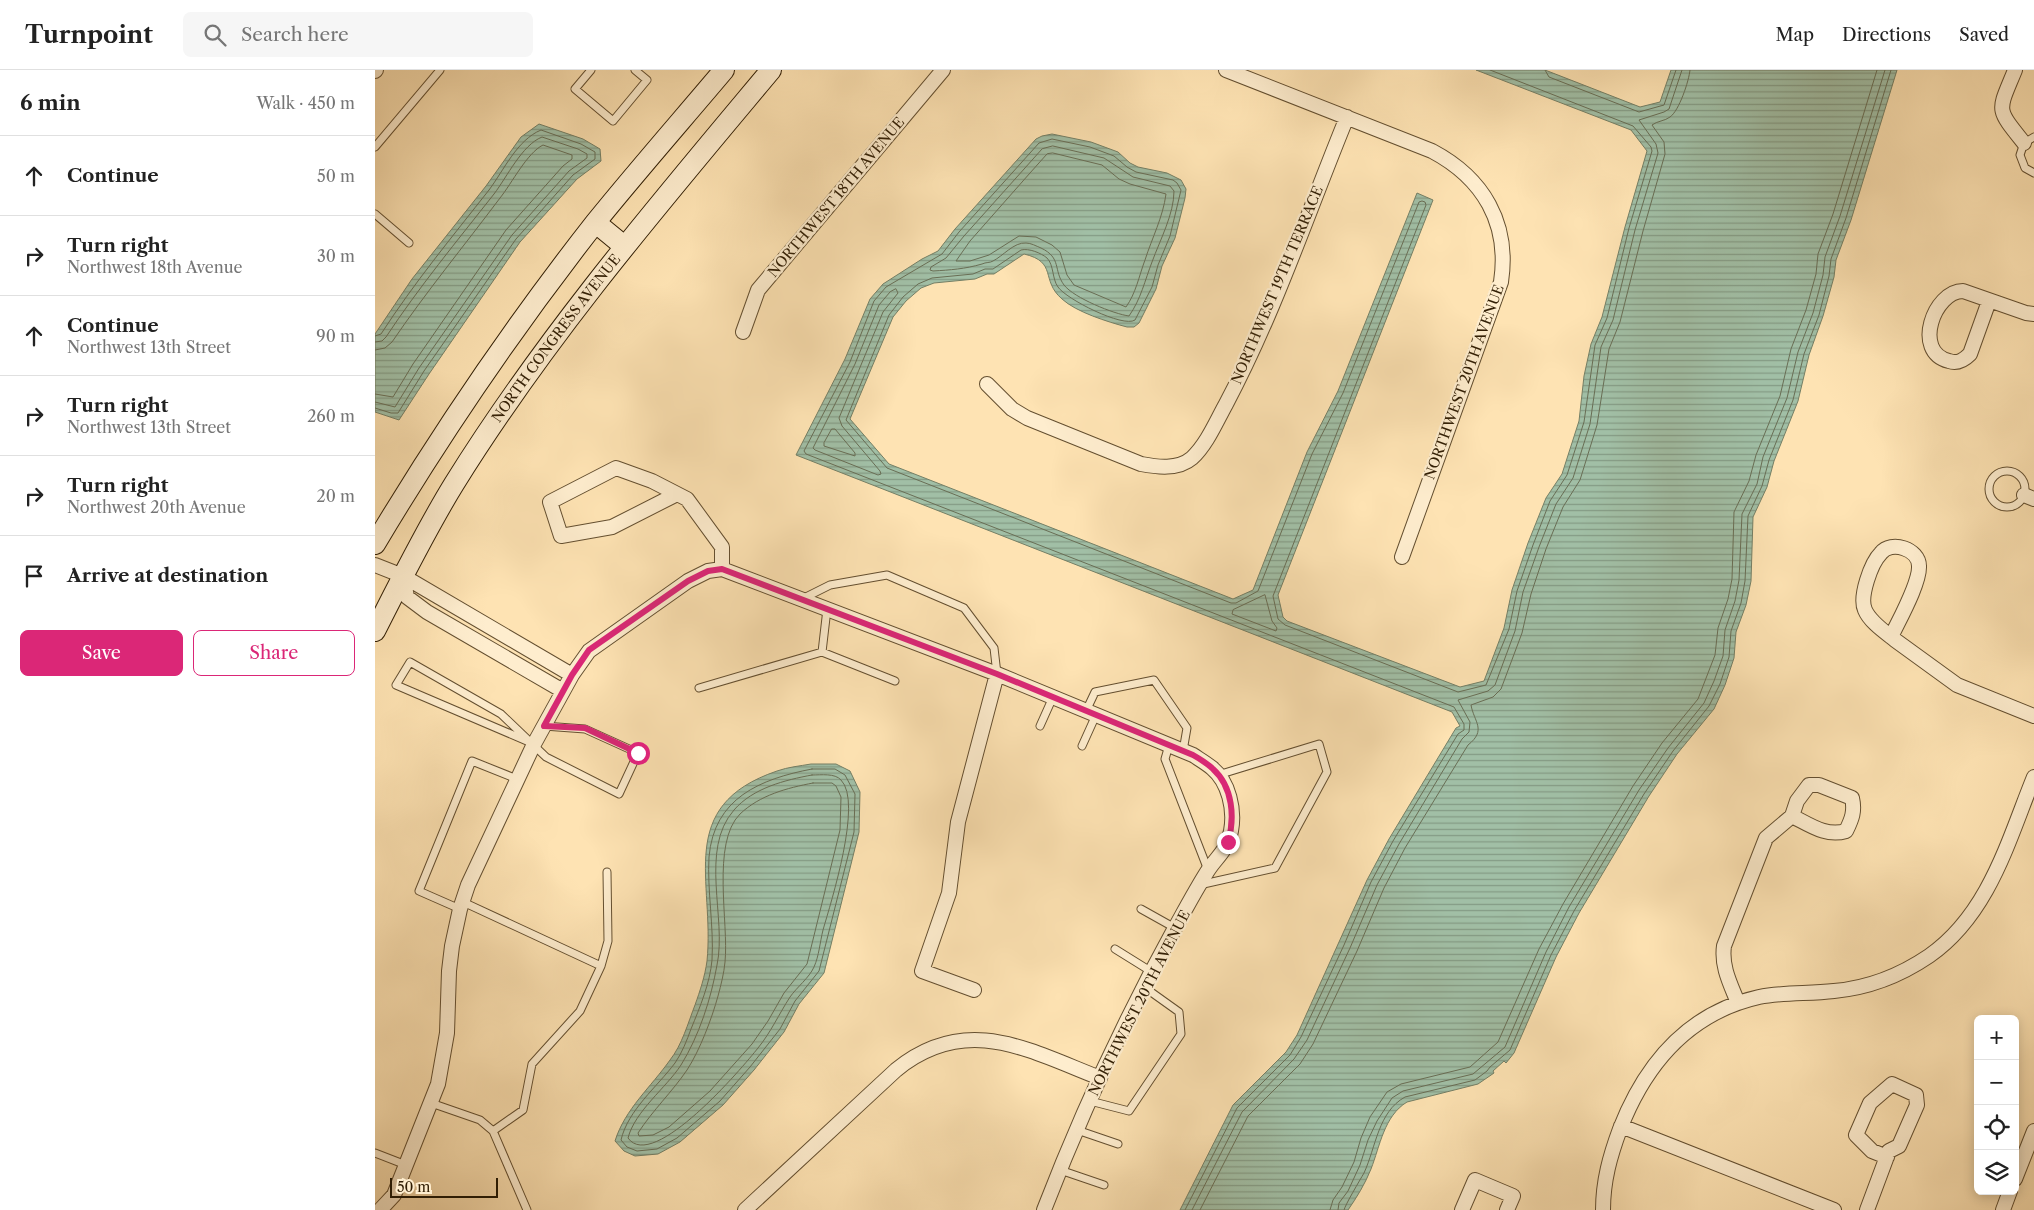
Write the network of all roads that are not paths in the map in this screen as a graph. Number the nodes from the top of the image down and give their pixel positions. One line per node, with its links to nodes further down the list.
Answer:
1 (440, 70): 11 (lane)
2 (591, 70): 3 (lane)
3 (635, 70)
4 (724, 70): 14 (main road)
5 (771, 70): 16 (main road, NORTH CONGRESS AVENUE)
6 (943, 70): 19 (street, NORTHWEST 18TH AVENUE)
7 (1226, 70): 9 (street, NORTHWEST 20TH AVENUE)
8 (2015, 70): 10 (street)
9 (1347, 117): 20 (street, NORTHWEST 19TH TERRACE); 24 (street, NORTHWEST 20TH AVENUE)
10 (2029, 140): 12 (lane)
11 (375, 147)
12 (2034, 173)
13 (375, 214): 15 (lane)
14 (596, 223): 16 (main road); 23 (main road)
15 (409, 243)
16 (624, 246): 27 (main road, NORTH CONGRESS AVENUE)
17 (1989, 301): 17 (street); 18 (street)
18 (2034, 314)
19 (743, 332)
20 (987, 384)
21 (677, 494): 21 (street); 26 (street)
22 (2029, 497): 22 (lane)
23 (375, 544)
24 (1402, 557)
25 (375, 565): 27 (street)
26 (722, 569): 28 (street); 34 (street)
27 (403, 576): 30 (main road, NORTH CONGRESS AVENUE); 34 (street); 37 (street)
28 (802, 599): 29 (street); 33 (lane)
29 (827, 608): 32 (lane); 33 (street)
30 (375, 631)
31 (1891, 637): 31 (street); 40 (street)
32 (821, 652): 35 (lane); 36 (lane)
33 (997, 674): 38 (street); 61 (street)
34 (572, 675): 37 (street)
35 (895, 681)
36 (699, 688)
37 (563, 691): 41 (street)
38 (1053, 697): 39 (street); 42 (lane)
39 (1091, 713): 44 (street); 45 (lane); 46 (lane)
40 (2034, 716)
41 (544, 726): 43 (street); 43 (lane)
42 (1040, 726)
43 (534, 744): 43 (lane); 49 (street)
44 (1169, 745): 46 (street); 51 (lane)
45 (1083, 746)
46 (1183, 751): 47 (street)
47 (1218, 775): 51 (street, NORTHWEST 20TH AVENUE); 53 (lane)
48 (2034, 777): 62 (street)
49 (517, 780): 54 (street); 54 (lane)
50 (1793, 816): 50 (street); 62 (street)
51 (1208, 870): 53 (street, NORTHWEST 20TH AVENUE)
52 (607, 872): 58 (lane)
53 (1199, 885): 56 (street, NORTHWEST 20TH AVENUE)
54 (462, 905): 58 (lane); 65 (street)
55 (1141, 909): 56 (lane)
56 (1175, 928): 59 (street, NORTHWEST 20TH AVENUE)
57 (1115, 949): 59 (lane)
58 (601, 966): 68 (lane)
59 (1152, 972): 60 (street, NORTHWEST 20TH AVENUE)
60 (1145, 987): 63 (street, NORTHWEST 20TH AVENUE); 64 (lane)
61 (974, 990)
62 (1738, 1003): 66 (street)
63 (1100, 1078): 64 (street, NORTHWEST 20TH AVENUE); 80 (street)
64 (1090, 1102): 67 (street, NORTHWEST 20TH AVENUE)
65 (431, 1103): 68 (lane); 73 (street)
66 (1621, 1126): 84 (street); 85 (street)
67 (1077, 1130): 70 (lane); 75 (street, NORTHWEST 20TH AVENUE)
68 (493, 1131): 79 (lane)
69 (2034, 1131): 74 (street)
70 (1117, 1144)
71 (375, 1153): 73 (lane)
72 (1887, 1157): 72 (street); 86 (street)
73 (406, 1165): 78 (street)
74 (2019, 1168)
75 (1060, 1170): 76 (lane); 81 (street, NORTHWEST 20TH AVENUE)
76 (1104, 1184)
77 (2009, 1195): 87 (street)
78 (380, 1210)
79 (527, 1210)
80 (745, 1210)
81 (1044, 1210)
82 (1462, 1210): 83 (street)
83 (1507, 1210)
84 (1603, 1210)
85 (1834, 1210)
86 (1867, 1210)
87 (2003, 1210)

